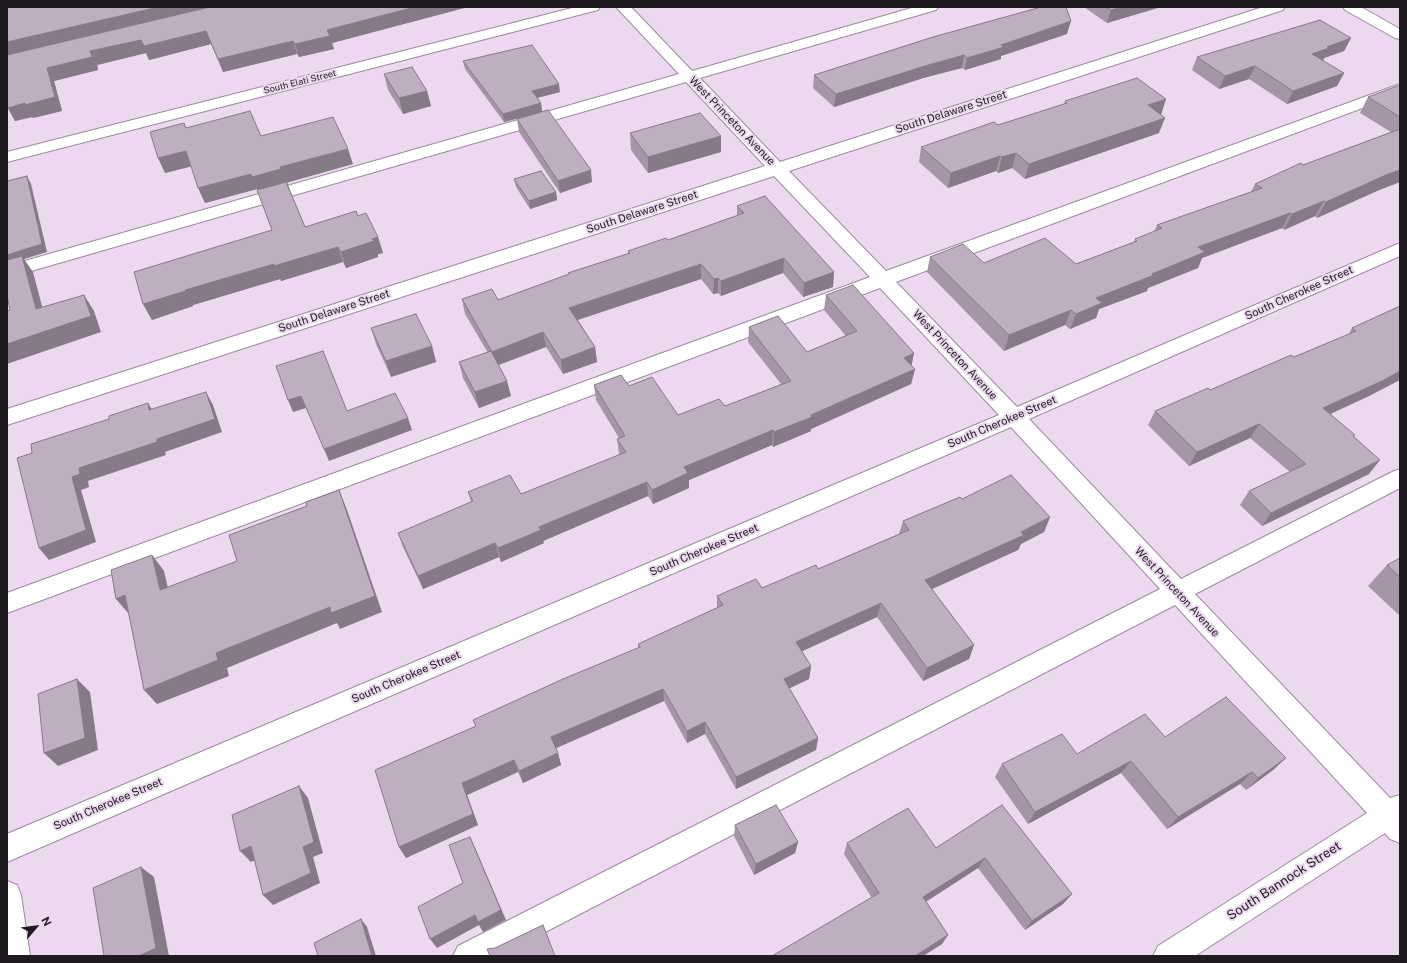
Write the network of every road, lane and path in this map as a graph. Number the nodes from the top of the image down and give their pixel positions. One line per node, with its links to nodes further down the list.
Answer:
1 (593, 7): 9 (street, South Elati Street)
2 (623, 7): 7 (street, West Princeton Avenue)
3 (931, 7): 7 (street)
4 (1278, 7): 10 (street, South Delaware Street)
5 (1350, 7): 6 (street)
6 (1400, 35)
7 (689, 76): 10 (street, West Princeton Avenue); 12 (street)
8 (1400, 89): 13 (street)
9 (7, 158)
10 (778, 168): 13 (street, West Princeton Avenue); 14 (street, South Delaware Street)
11 (1400, 249): 15 (street, South Cherokee Street)
12 (7, 272)
13 (883, 279): 15 (street, West Princeton Avenue); 18 (street)
14 (7, 417)
15 (1014, 417): 17 (street, West Princeton Avenue); 20 (street, South Cherokee Street)
16 (1400, 478): 17 (street)
17 (1177, 592): 19 (street, West Princeton Avenue); 23 (street)
18 (7, 603)
19 (1396, 817): 24 (street, South Bannock Street)
20 (7, 848)
21 (7, 895): 22 (street)
22 (15, 956)
23 (468, 956)
24 (1168, 956)

